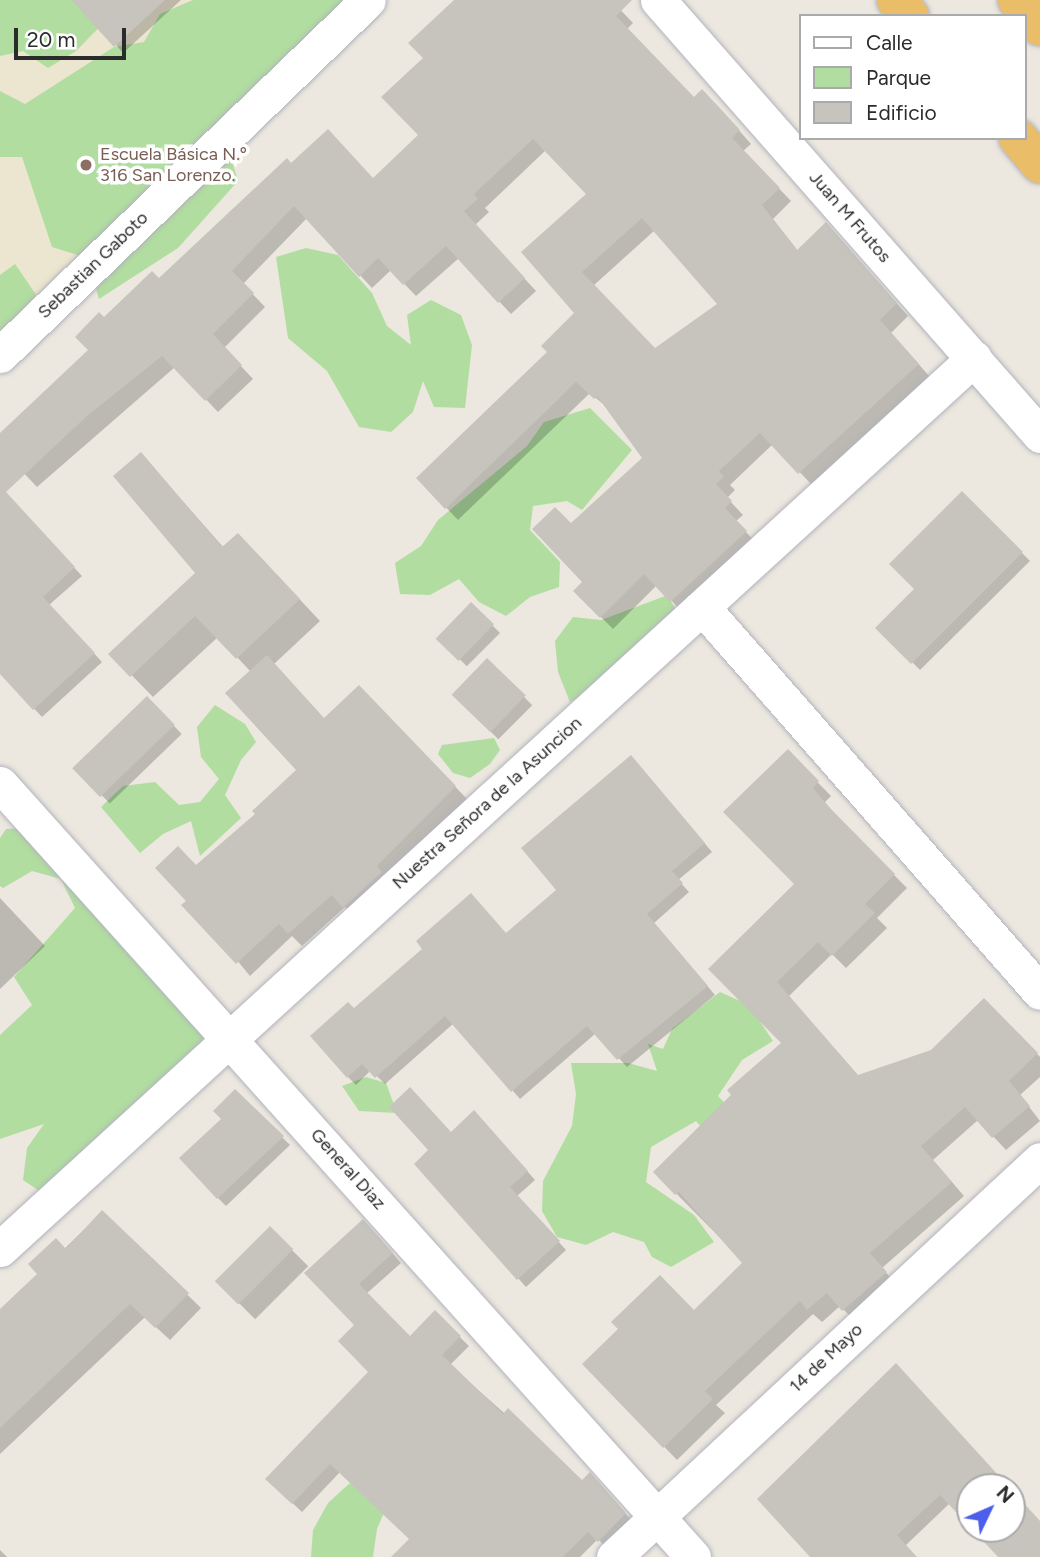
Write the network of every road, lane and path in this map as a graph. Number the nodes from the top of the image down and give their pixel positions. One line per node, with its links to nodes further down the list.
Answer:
1 (368, 0): 9 (street, Sebastian Gaboto)
2 (658, 0): 10 (street, Juan M Frutos)
3 (897, 0): 5 (highway)
4 (1017, 0): 6 (highway)
5 (908, 14)
6 (1040, 26)
7 (1020, 140): 8 (highway)
8 (1040, 164)
9 (0, 355)
10 (974, 358): 11 (street, Juan M Frutos); 12 (street, Nuestra Señora de la Asuncion)
11 (1040, 435)
12 (702, 607): 14 (street); 15 (street, Nuestra Señora de la Asuncion)
13 (0, 784): 15 (street, General Diaz)
14 (1040, 992)
15 (231, 1037): 17 (street, Nuestra Señora de la Asuncion); 18 (street, General Diaz)
16 (1040, 1160): 18 (street, 14 de Mayo)
17 (0, 1249)
18 (656, 1516): 19 (street, 14 de Mayo); 20 (street, General Diaz)
19 (614, 1557)
20 (693, 1557)

